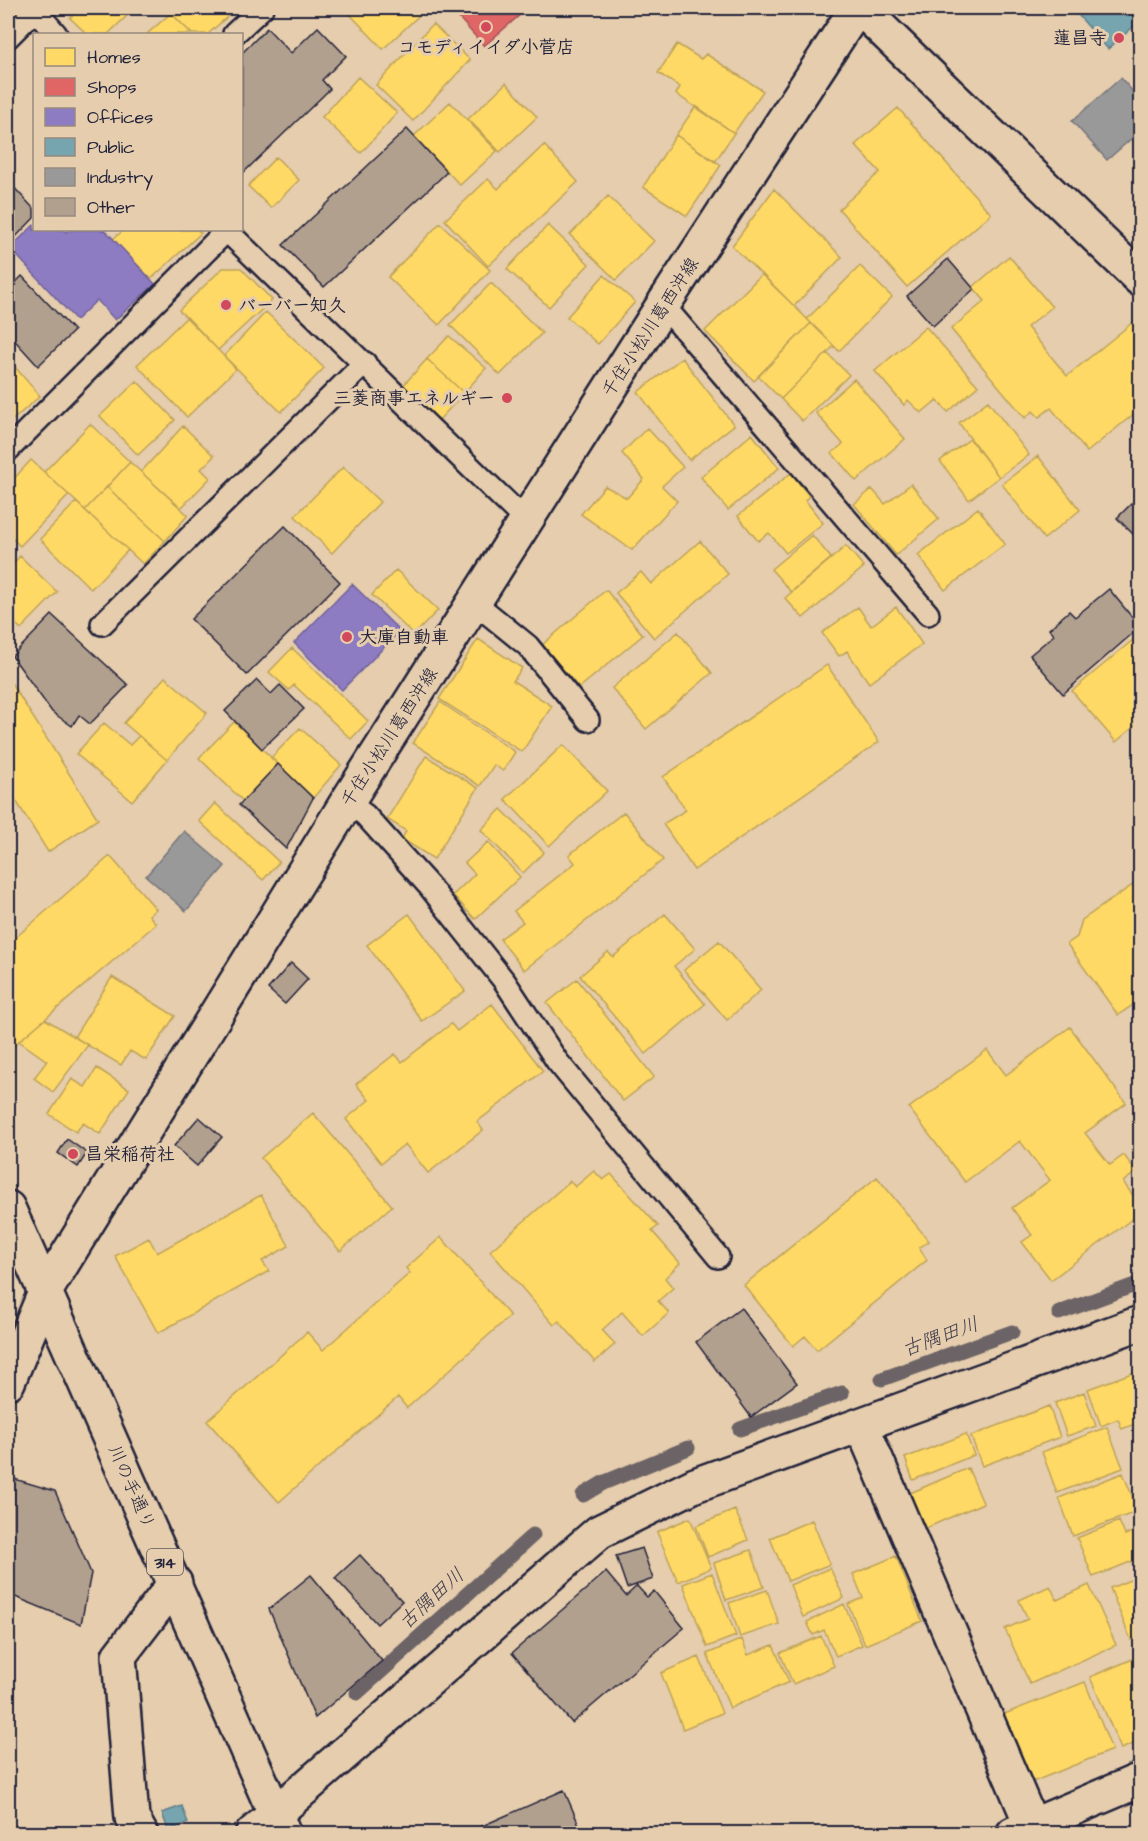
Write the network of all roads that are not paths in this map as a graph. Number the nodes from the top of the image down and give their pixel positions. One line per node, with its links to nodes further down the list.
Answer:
1 (35, 8): 4 (lane); 6 (lane)
2 (262, 8): 5 (lane)
3 (859, 8): 9 (street); 10 (street, 千住小松川葛西沖線)
4 (56, 33)
5 (235, 33)
6 (8, 37)
7 (225, 231): 12 (lane)
8 (227, 231): 11 (lane)
9 (1140, 279)
10 (663, 305): 13 (street, 千住小松川葛西沖線); 15 (lane)
11 (365, 363): 13 (lane); 16 (lane)
12 (8, 450)
13 (526, 522): 14 (street, 千住小松川葛西沖線)
14 (475, 603): 17 (lane); 18 (street, 千住小松川葛西沖線)
15 (928, 614)
16 (102, 624)
17 (588, 720)
18 (347, 802): 20 (lane); 21 (street, 千住小松川葛西沖線)
19 (8, 1208): 21 (street, 川の手通り / 314)
20 (718, 1257)
21 (46, 1290): 23 (street, 千住小松川葛西沖線); 25 (street, 川の手通り / 314)
22 (1140, 1323): 24 (street)
23 (8, 1382)
24 (862, 1426): 27 (street); 28 (street)
25 (175, 1583): 27 (street, 川の手通り / 314); 29 (street)
26 (1140, 1780): 28 (street)
27 (271, 1827)
28 (1022, 1829)
29 (141, 1833)

